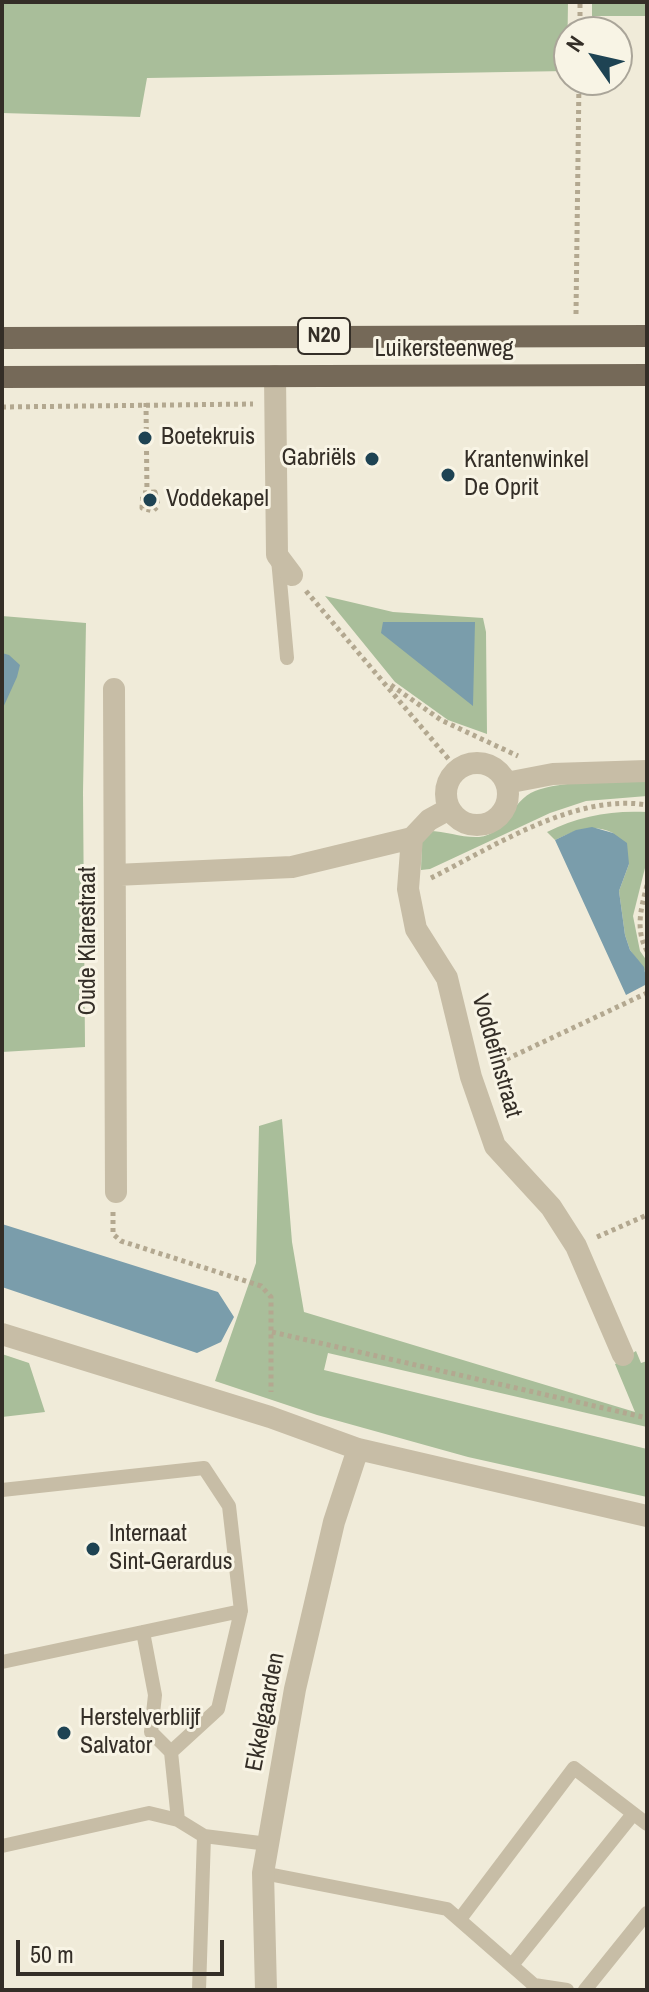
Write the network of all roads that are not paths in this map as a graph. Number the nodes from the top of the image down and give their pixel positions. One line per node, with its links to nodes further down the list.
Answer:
1 (647, 336): 2 (main road, Luikersteenweg / N20)
2 (2, 338)
3 (647, 375): 4 (main road, Luikersteenweg / N20)
4 (275, 376): 5 (main road, Luikersteenweg / N20); 6 (street)
5 (2, 377)
6 (277, 555): 7 (street); 8 (lane)
7 (292, 575)
8 (287, 658)
9 (114, 689): 14 (street, Oude Klarestraat)
10 (647, 771): 11 (street)
11 (506, 783): 12 (street); 12 (street)
12 (449, 809): 13 (street)
13 (412, 838): 14 (street); 17 (street, Voddefinstraat)
14 (115, 875): 15 (street, Oude Klarestraat)
15 (116, 1192)
16 (2, 1334): 18 (street)
17 (623, 1355)
18 (358, 1449): 20 (street); 29 (street, Ekkelgaarden)
19 (2, 1490): 21 (lane)
20 (647, 1516)
21 (241, 1611): 22 (lane); 24 (lane)
22 (143, 1632): 23 (lane); 24 (lane)
23 (2, 1662)
24 (171, 1752): 26 (lane)
25 (633, 1814): 27 (lane); 33 (lane); 34 (lane)
26 (178, 1820): 28 (lane); 30 (lane)
27 (647, 1824)
28 (204, 1836): 29 (lane); 36 (lane)
29 (268, 1844): 31 (street, Ekkelgaarden)
30 (2, 1846)
31 (263, 1873): 33 (lane); 37 (street, Ekkelgaarden)
32 (647, 1913): 39 (lane)
33 (460, 1919): 34 (lane)
34 (512, 1965): 35 (lane)
35 (534, 1988): 38 (lane)
36 (199, 1990)
37 (266, 1990)
38 (567, 1990)
39 (585, 1990)

